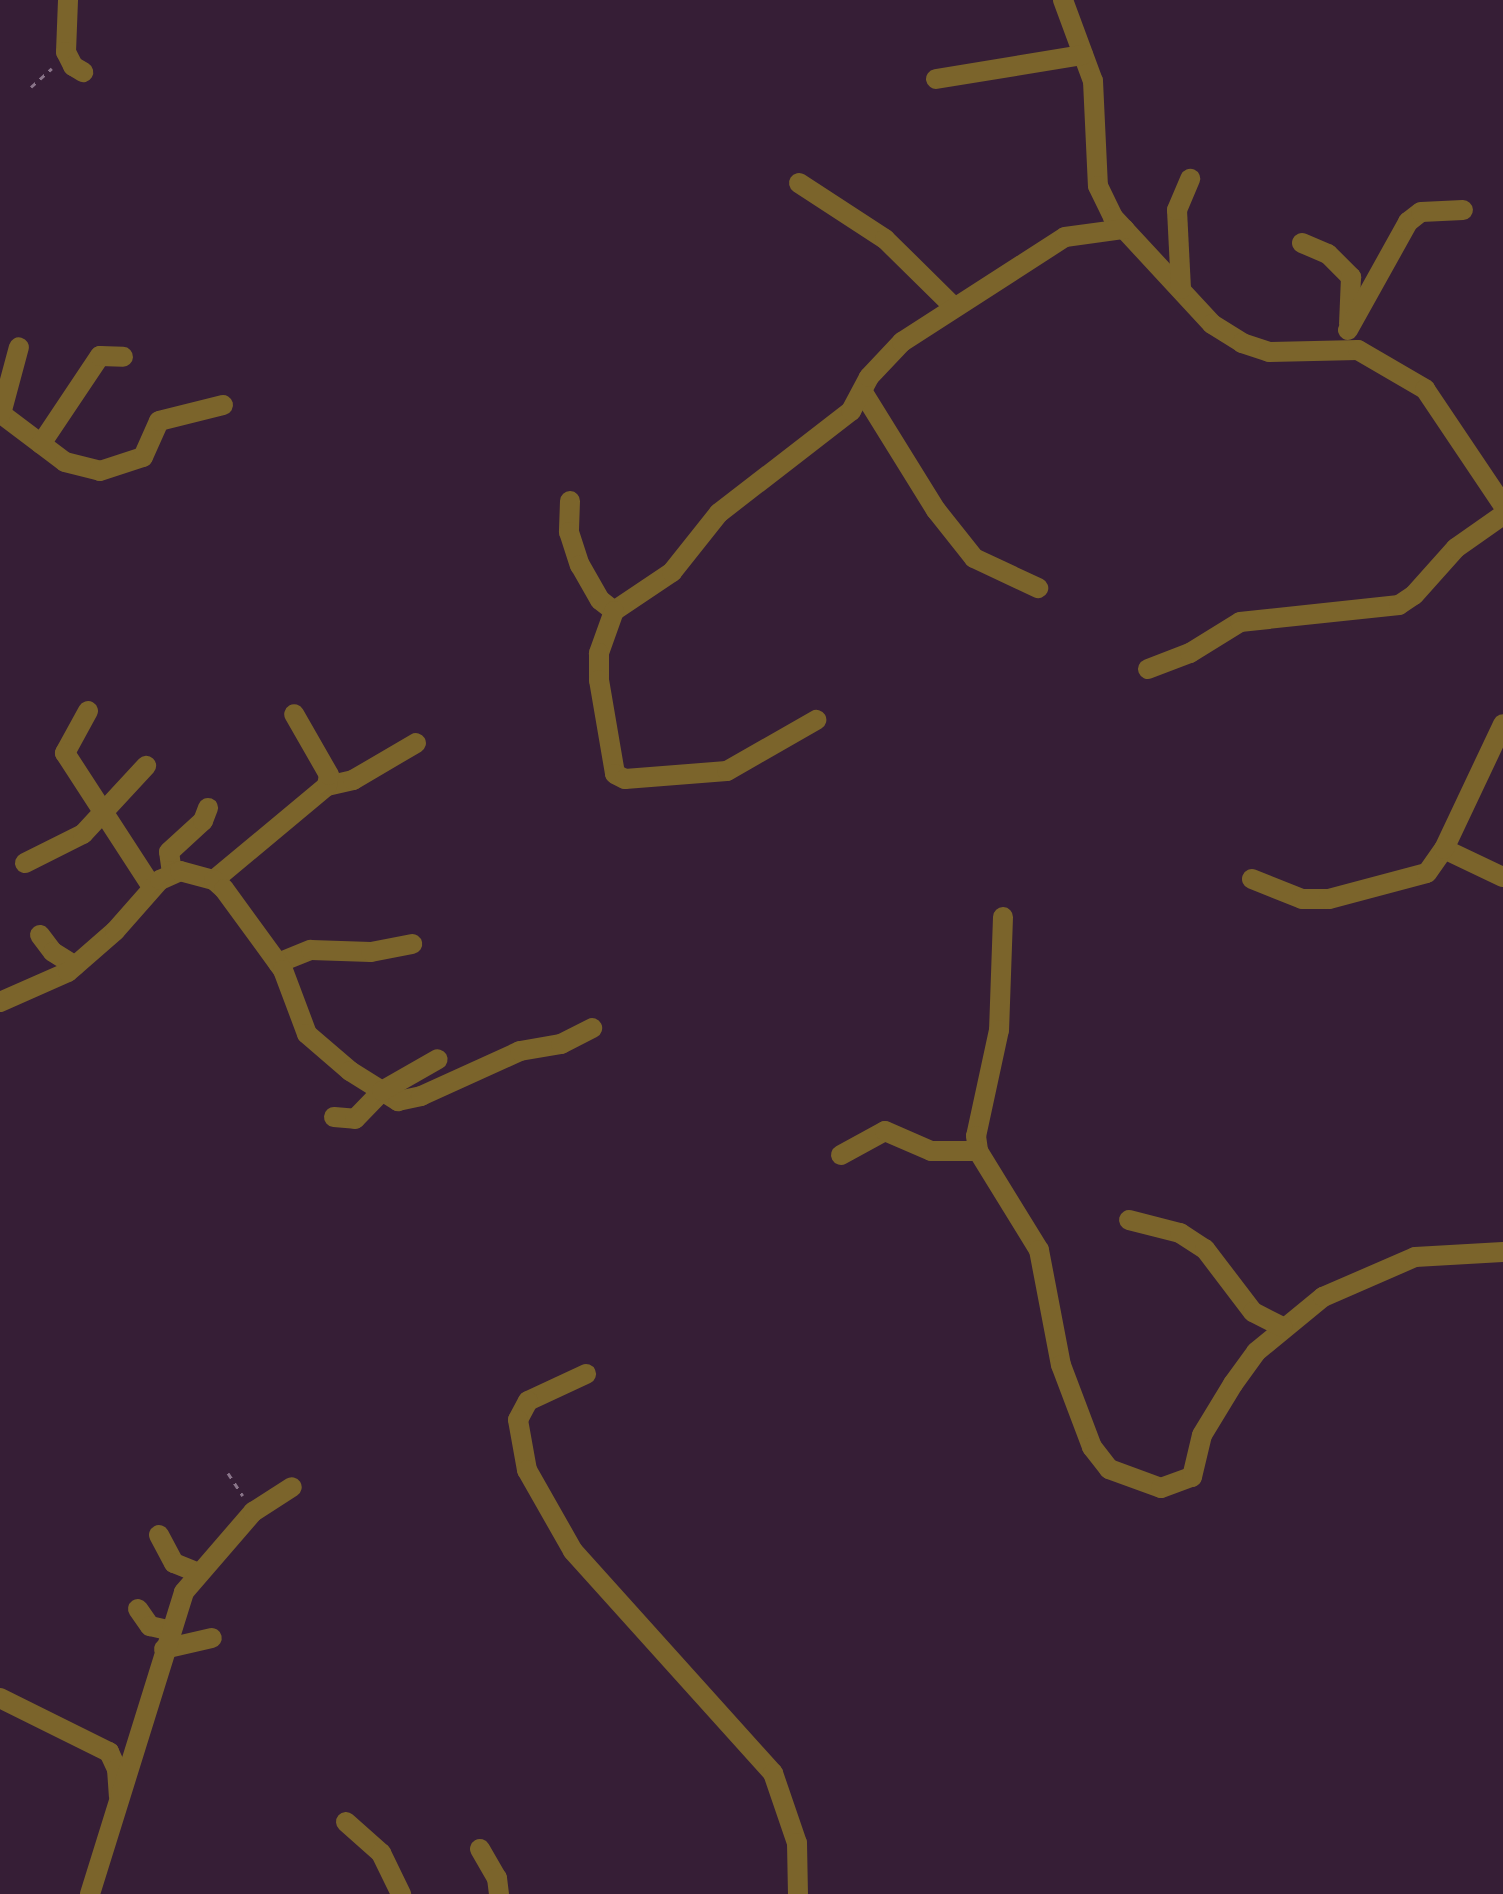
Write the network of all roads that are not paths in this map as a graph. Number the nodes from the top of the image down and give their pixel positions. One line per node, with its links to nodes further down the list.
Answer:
1 (68, 0): 4 (street)
2 (1063, 0): 3 (street)
3 (1083, 55): 5 (street); 9 (street)
4 (76, 66)
5 (936, 79)
6 (1190, 179): 11 (street)
7 (799, 183): 12 (street)
8 (1463, 210): 13 (street)
9 (1124, 229): 11 (street); 12 (street)
10 (1302, 243): 13 (street)
11 (1181, 289): 13 (street)
12 (952, 305): 16 (street)
13 (1347, 339): 21 (street)
14 (19, 347): 18 (street)
15 (123, 357): 19 (street)
16 (864, 394): 23 (street); 24 (street)
17 (223, 405): 19 (street)
18 (1, 413): 19 (street)
19 (41, 444)
20 (570, 501): 24 (street)
21 (1503, 505)
22 (1503, 515): 25 (street)
23 (1038, 588)
24 (614, 611): 28 (street)
25 (1148, 669)
26 (88, 711): 34 (street)
27 (294, 714): 32 (street)
28 (816, 720)
29 (1503, 724): 35 (street)
30 (416, 743): 32 (street)
31 (146, 766): 34 (street)
32 (327, 786): 40 (street)
33 (208, 808): 37 (street)
34 (104, 812): 36 (street); 41 (street)
35 (1444, 849): 38 (street); 39 (street)
36 (25, 863)
37 (172, 873): 40 (street); 41 (street)
38 (1503, 877)
39 (1252, 879)
40 (214, 880): 45 (street)
41 (152, 887): 46 (street)
42 (1003, 917): 52 (street)
43 (40, 935): 46 (street)
44 (412, 944): 45 (street)
45 (278, 963): 50 (street)
46 (75, 966): 47 (street)
47 (0, 1002)
48 (592, 1028): 50 (street)
49 (438, 1059): 50 (street)
50 (382, 1091): 51 (street)
51 (334, 1117)
52 (978, 1151): 53 (street); 56 (street)
53 (841, 1155)
54 (1129, 1220): 56 (street)
55 (1503, 1252): 56 (street)
56 (1282, 1327)
57 (586, 1374): 71 (street)
58 (292, 1487): 60 (street)
59 (159, 1535): 60 (street)
60 (196, 1572): 63 (street)
61 (138, 1609): 63 (street)
62 (212, 1638): 63 (street)
63 (166, 1640): 65 (street)
64 (0, 1698): 65 (street)
65 (119, 1804): 68 (street)
66 (346, 1822): 69 (street)
67 (480, 1849): 70 (street)
68 (90, 1894)
69 (401, 1894)
70 (499, 1894)
71 (798, 1894)

